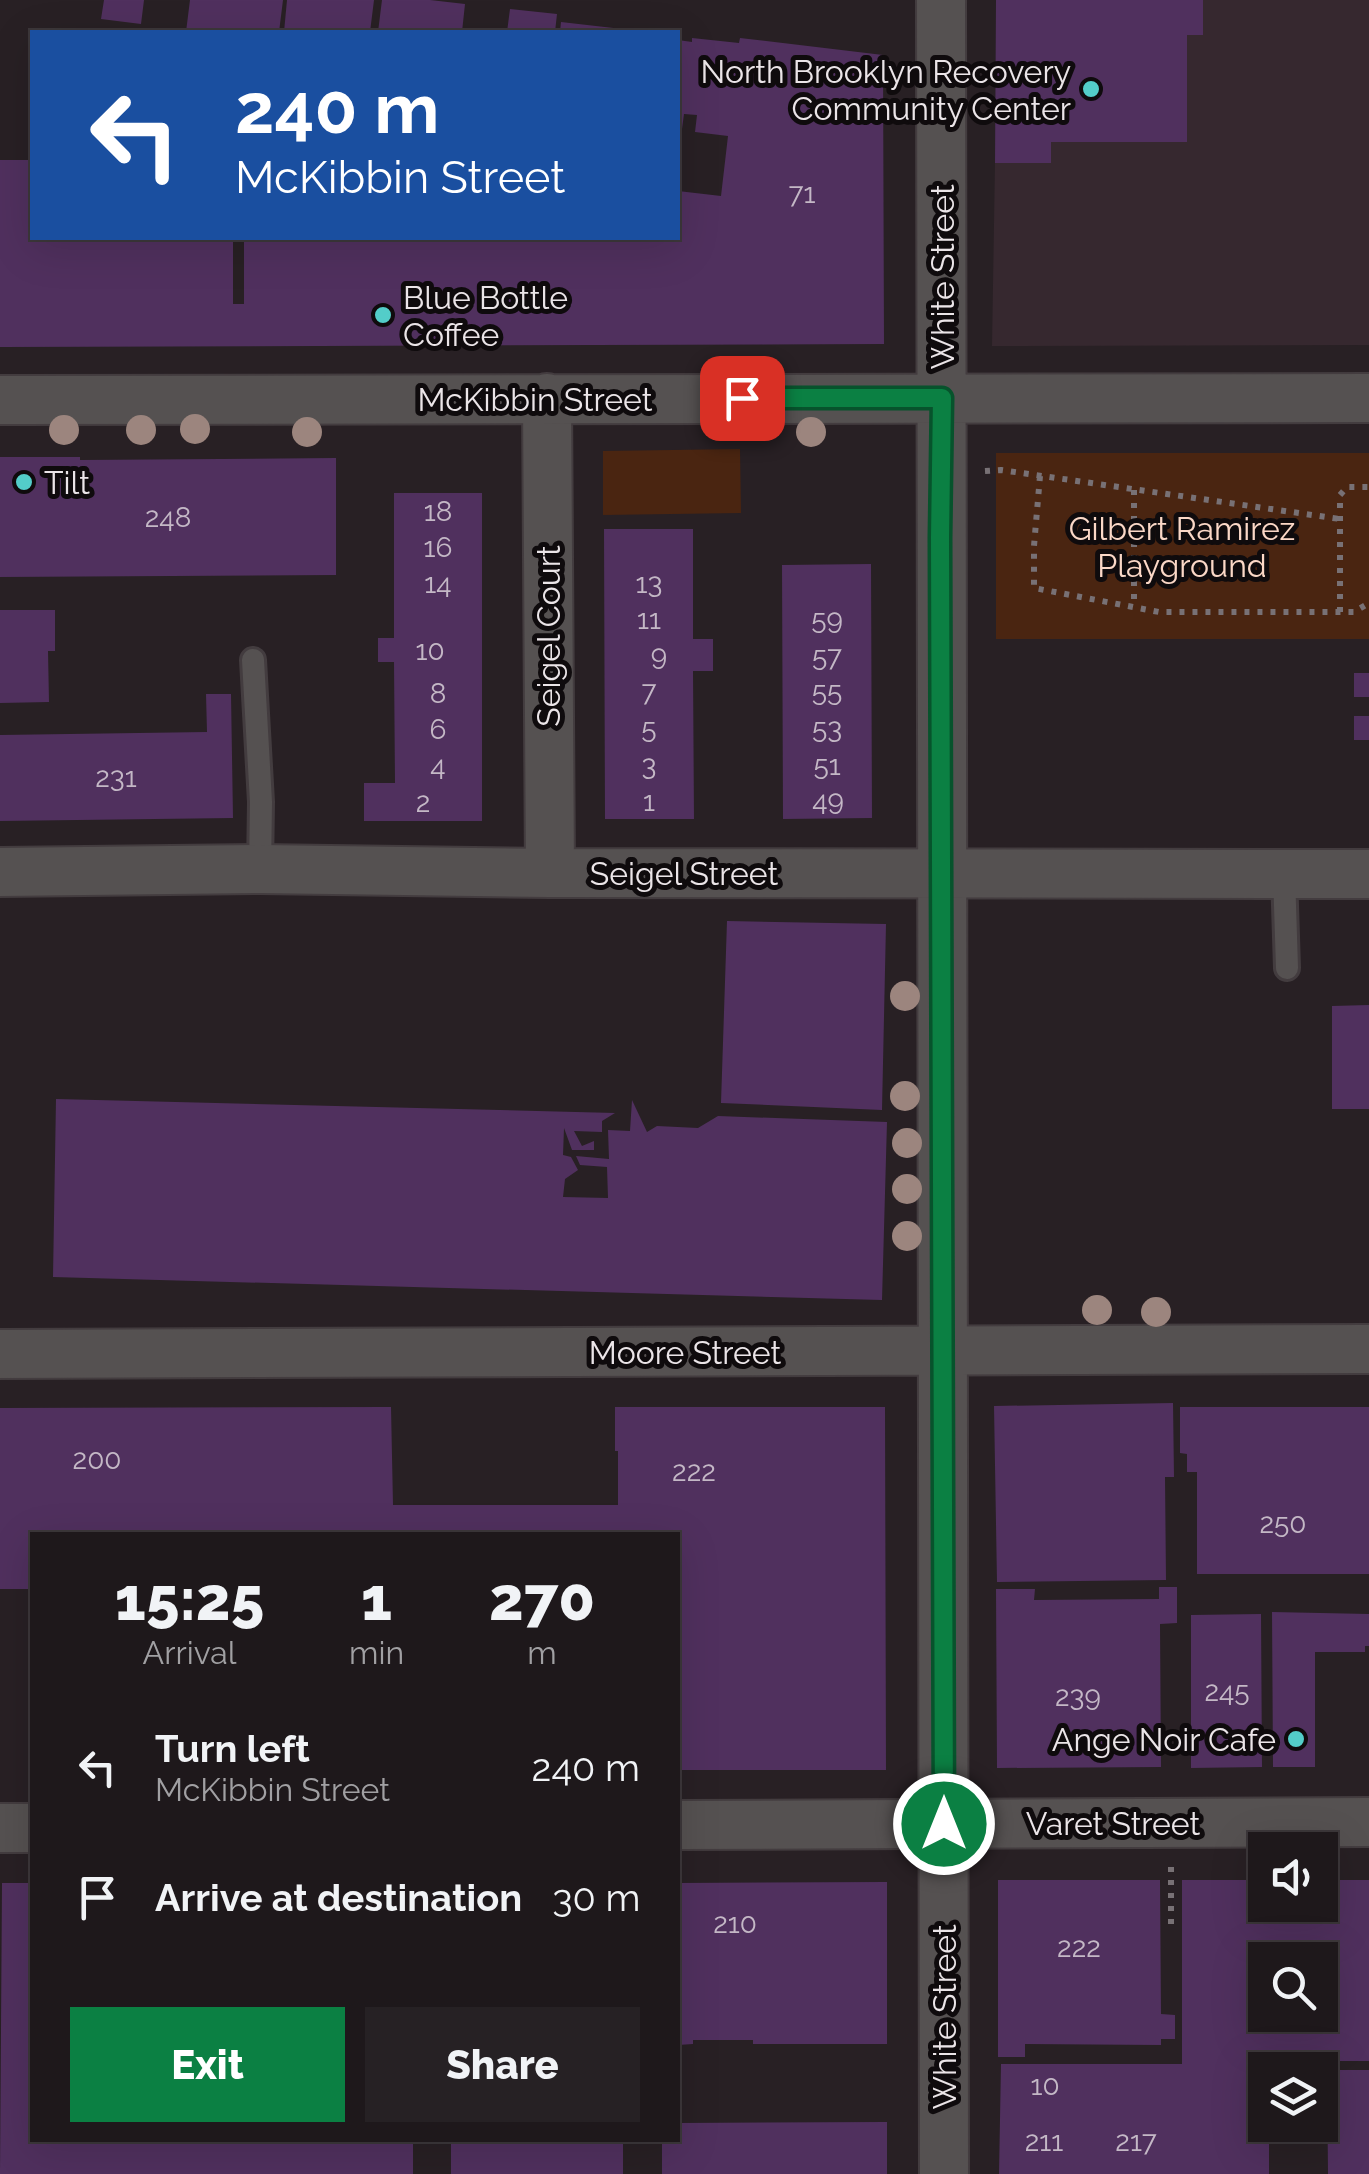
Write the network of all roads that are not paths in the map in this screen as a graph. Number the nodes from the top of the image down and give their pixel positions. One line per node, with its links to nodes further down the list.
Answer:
1 (933, 1): 3 (street, White Street)
2 (547, 398): 3 (street, McKibbin Street); 5 (street, McKibbin Street); 9 (street, Seigel Court)
3 (942, 398): 4 (street, McKibbin Street); 10 (street, White Street)
4 (1369, 398)
5 (0, 400)
6 (253, 660): 7 (lane)
7 (260, 870): 8 (street, Seigel Street); 9 (street, Seigel Street)
8 (0, 872)
9 (550, 873): 10 (street, Seigel Street)
10 (941, 873): 11 (street, Seigel Street); 15 (street, White Street)
11 (1284, 874): 12 (street, Seigel Street); 13 (lane)
12 (1369, 874)
13 (1287, 968)
14 (1369, 1350): 15 (street, Moore Street)
15 (942, 1351): 16 (street, Moore Street); 18 (street, White Street)
16 (0, 1354)
17 (1369, 1822): 18 (street, Varet Street)
18 (944, 1824): 19 (street, Varet Street); 22 (street, White Street)
19 (680, 1825)
20 (0, 1828): 21 (street)
21 (30, 1828)
22 (944, 2174)

